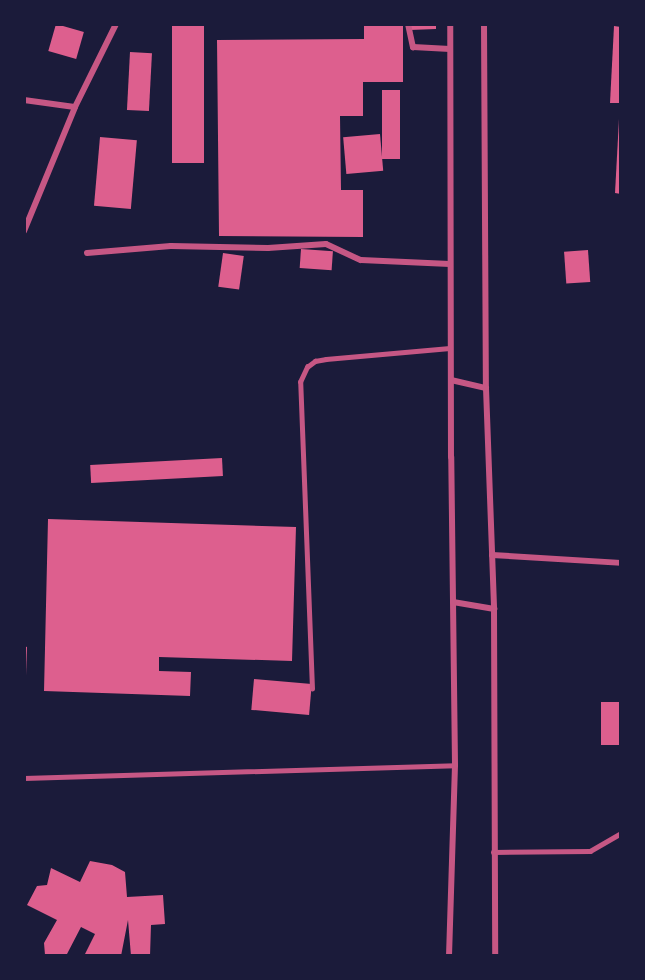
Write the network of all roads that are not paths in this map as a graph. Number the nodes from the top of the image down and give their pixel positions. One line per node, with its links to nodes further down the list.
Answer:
1 (116, 24): 7 (street)
2 (408, 24): 5 (street)
3 (450, 24): 5 (street)
4 (484, 24): 13 (street)
5 (450, 50): 10 (street)
6 (24, 100): 7 (street)
7 (75, 108): 8 (street)
8 (24, 231)
9 (87, 253): 10 (street)
10 (450, 264): 11 (street)
11 (450, 348): 12 (street); 18 (lane)
12 (451, 380): 13 (street); 16 (street)
13 (486, 388): 14 (street)
14 (492, 555): 15 (street); 17 (street)
15 (621, 563)
16 (453, 602): 17 (street); 19 (street)
17 (494, 609): 22 (street)
18 (312, 689)
19 (455, 765): 20 (lane); 23 (street)
20 (24, 778)
21 (621, 833): 22 (lane)
22 (493, 852): 24 (street)
23 (449, 956)
24 (495, 956)

